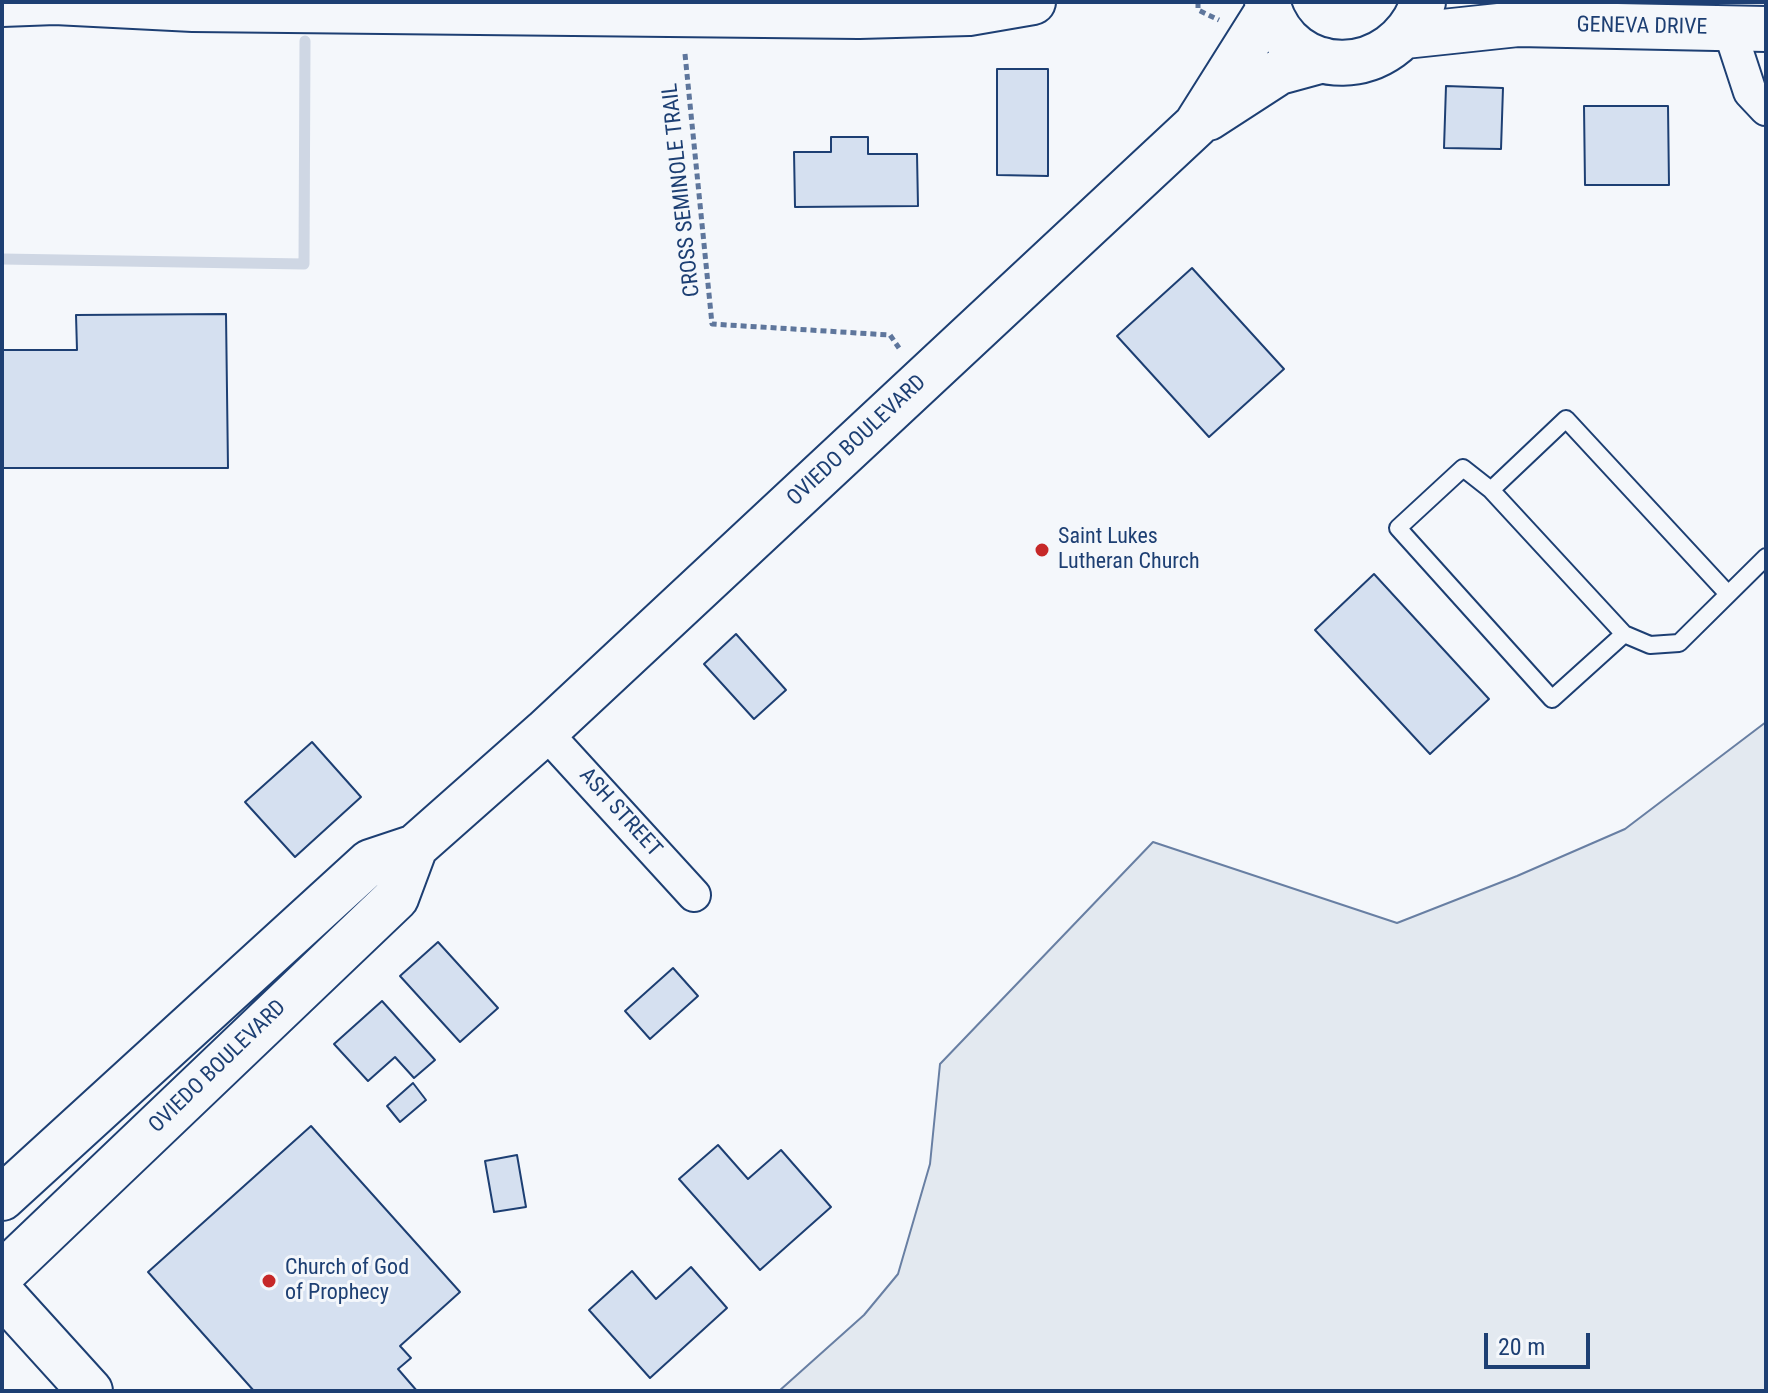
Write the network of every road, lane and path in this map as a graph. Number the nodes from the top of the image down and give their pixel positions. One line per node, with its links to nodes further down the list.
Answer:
1 (1033, 2): 3 (main road)
2 (1475, 2): 6 (main road, GENEVA DRIVE)
3 (2, 4)
4 (1268, 5): 9 (main road); 11 (main road, OVIEDO BOULEVARD)
5 (1414, 19): 6 (main road, GENEVA DRIVE); 9 (main road)
6 (1518, 24): 7 (main road, GENEVA DRIVE)
7 (1748, 29): 10 (street)
8 (684, 41): 12 (path, CROSS SEMINOLE TRAIL)
9 (1323, 60): 11 (main road)
10 (1766, 109)
11 (1196, 125): 17 (main road, OVIEDO BOULEVARD)
12 (904, 357)
13 (1491, 490): 15 (lane); 16 (lane); 16 (lane)
14 (1766, 557): 15 (lane)
15 (1728, 594): 16 (lane)
16 (1624, 634)
17 (545, 732): 18 (main road, OVIEDO BOULEVARD); 19 (street, ASH STREET)
18 (415, 847): 20 (main road, OVIEDO BOULEVARD); 21 (main road, OVIEDO BOULEVARD)
19 (694, 895)
20 (2, 1198)
21 (2, 1274)
22 (2, 1294): 23 (main road)
23 (90, 1391)

